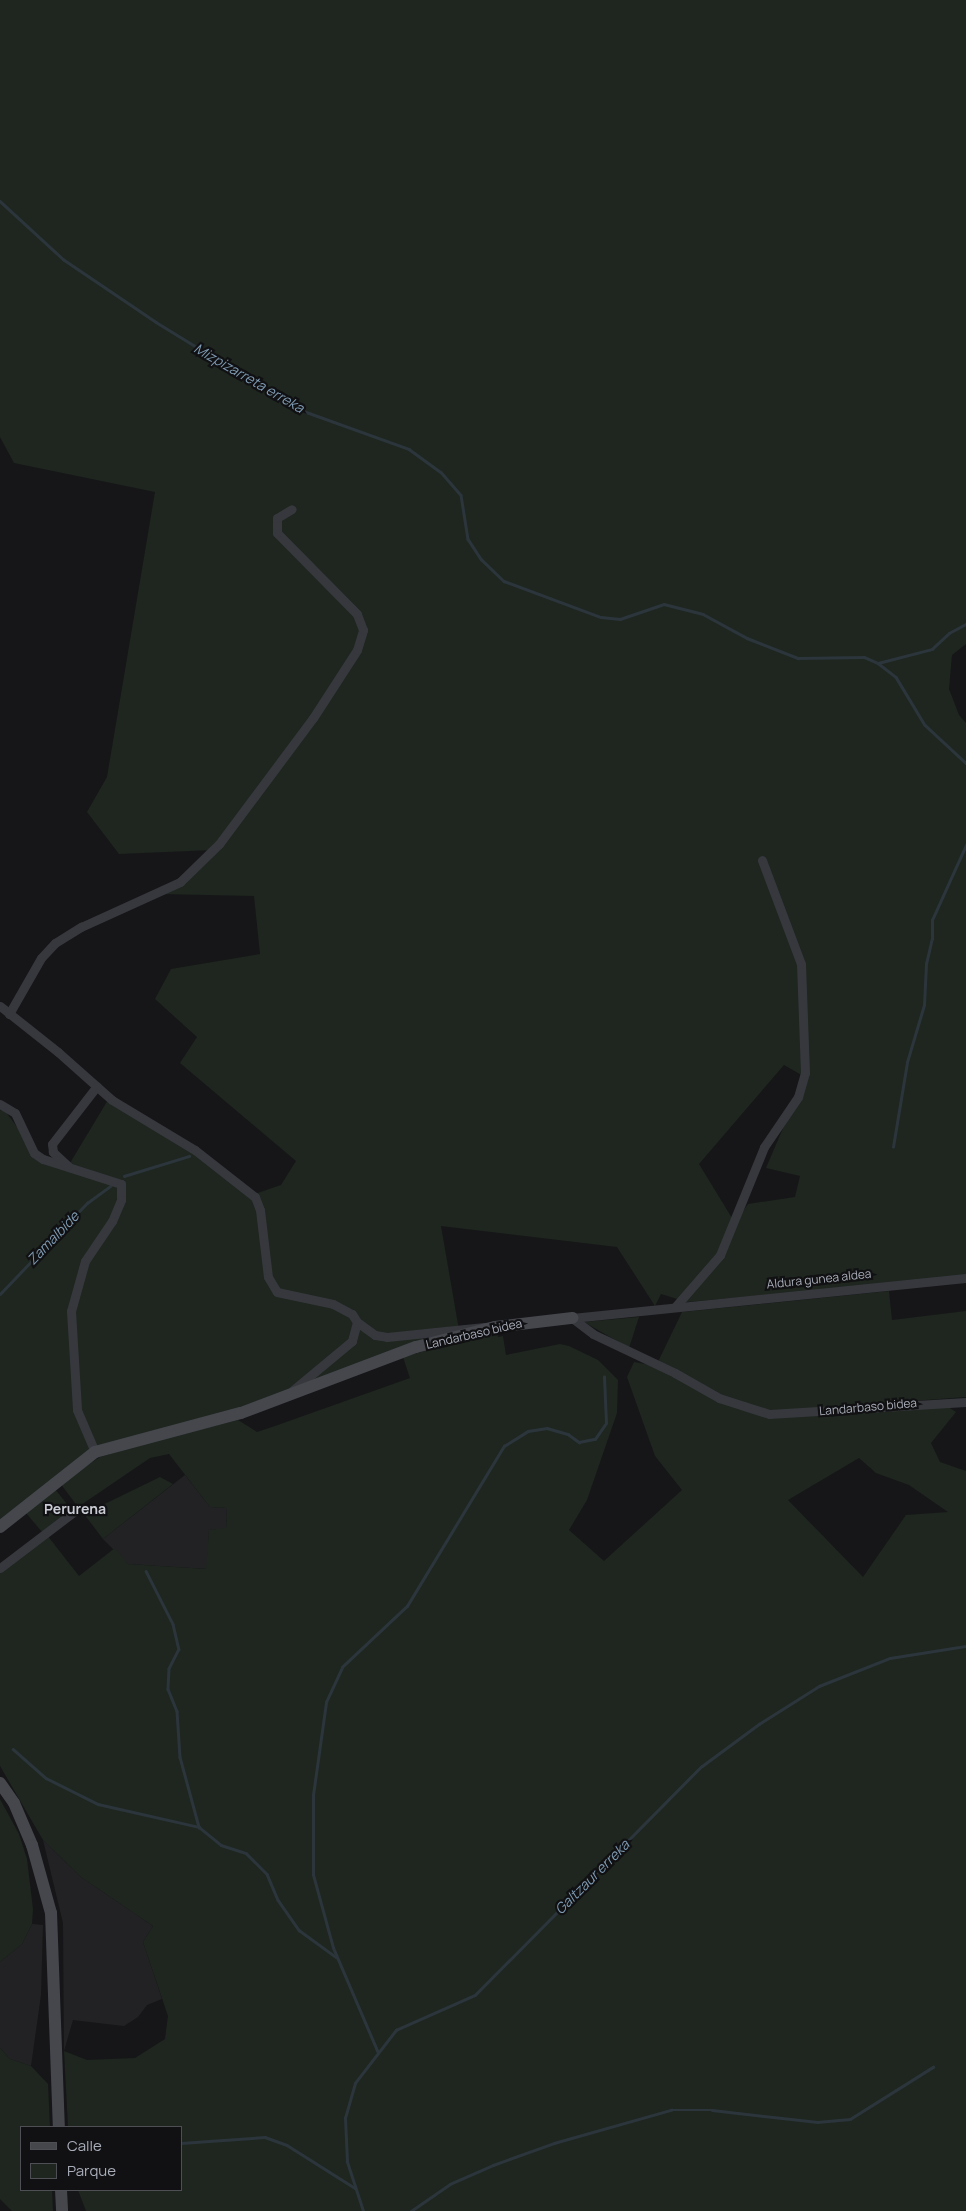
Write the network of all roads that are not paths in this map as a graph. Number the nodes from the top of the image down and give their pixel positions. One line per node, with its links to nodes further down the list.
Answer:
1 (292, 509): 4 (street)
2 (762, 860): 9 (street)
3 (0, 1006): 4 (street)
4 (9, 1014): 5 (street)
5 (96, 1086): 7 (street); 11 (street)
6 (0, 1104): 7 (street)
7 (70, 1168): 15 (street)
8 (966, 1278): 9 (street, Aldura gunea aldea)
9 (675, 1307): 10 (street, Aldura gunea aldea)
10 (572, 1318): 12 (street, Landarbaso bidea); 14 (street, Landarbaso bidea)
11 (357, 1322): 12 (street); 13 (street)
12 (495, 1327): 13 (street, Landarbaso bidea)
13 (274, 1401): 15 (street, Landarbaso bidea)
14 (966, 1402)
15 (95, 1452): 17 (street, Landarbaso bidea)
16 (83, 1508): 18 (street)
17 (0, 1527)
18 (0, 1568)
19 (0, 1783): 20 (street)
20 (59, 2126)
21 (61, 2191): 22 (street)
22 (62, 2211)

